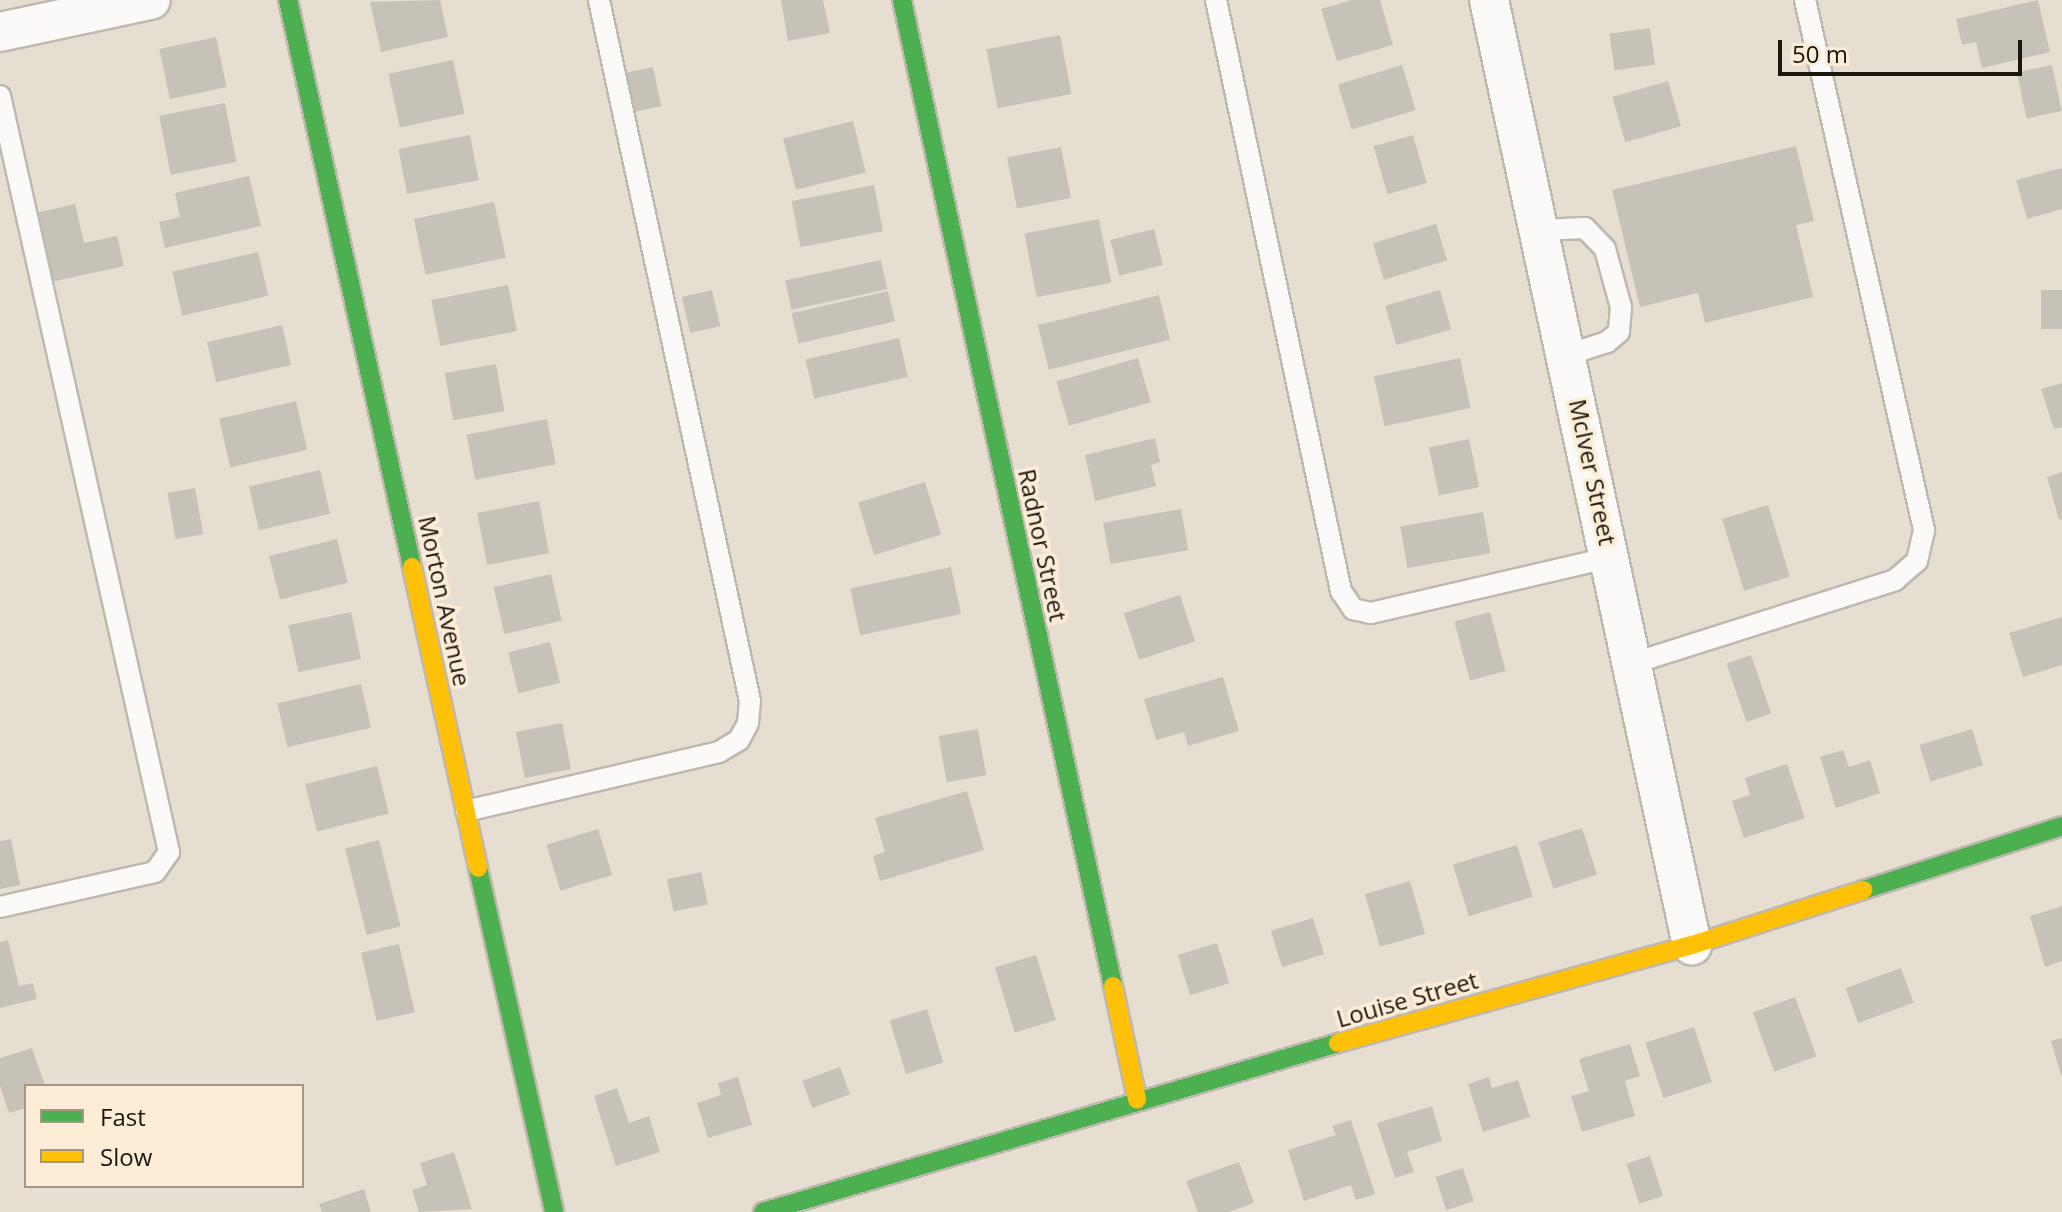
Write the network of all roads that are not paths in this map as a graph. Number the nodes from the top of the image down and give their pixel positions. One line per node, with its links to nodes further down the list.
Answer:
1 (151, 0): 8 (street)
2 (288, 0): 14 (street, Morton Avenue)
3 (599, 0): 14 (lane)
4 (902, 0): 18 (street, Radnor Street)
5 (1216, 0): 12 (lane)
6 (1489, 0): 10 (street, McIver Street)
7 (1805, 0): 13 (lane)
8 (0, 32)
9 (0, 96): 16 (lane)
10 (1540, 230): 11 (street, McIver Street); 11 (lane)
11 (1567, 355): 12 (street, McIver Street)
12 (1611, 557): 13 (street, McIver Street)
13 (1634, 663): 17 (street, McIver Street)
14 (466, 811): 19 (street, Morton Avenue)
15 (2062, 826): 17 (street, Louise Street)
16 (0, 907)
17 (1692, 945): 18 (street, Louise Street)
18 (1137, 1099): 20 (street, Louise Street)
19 (554, 1212)
20 (763, 1212)

